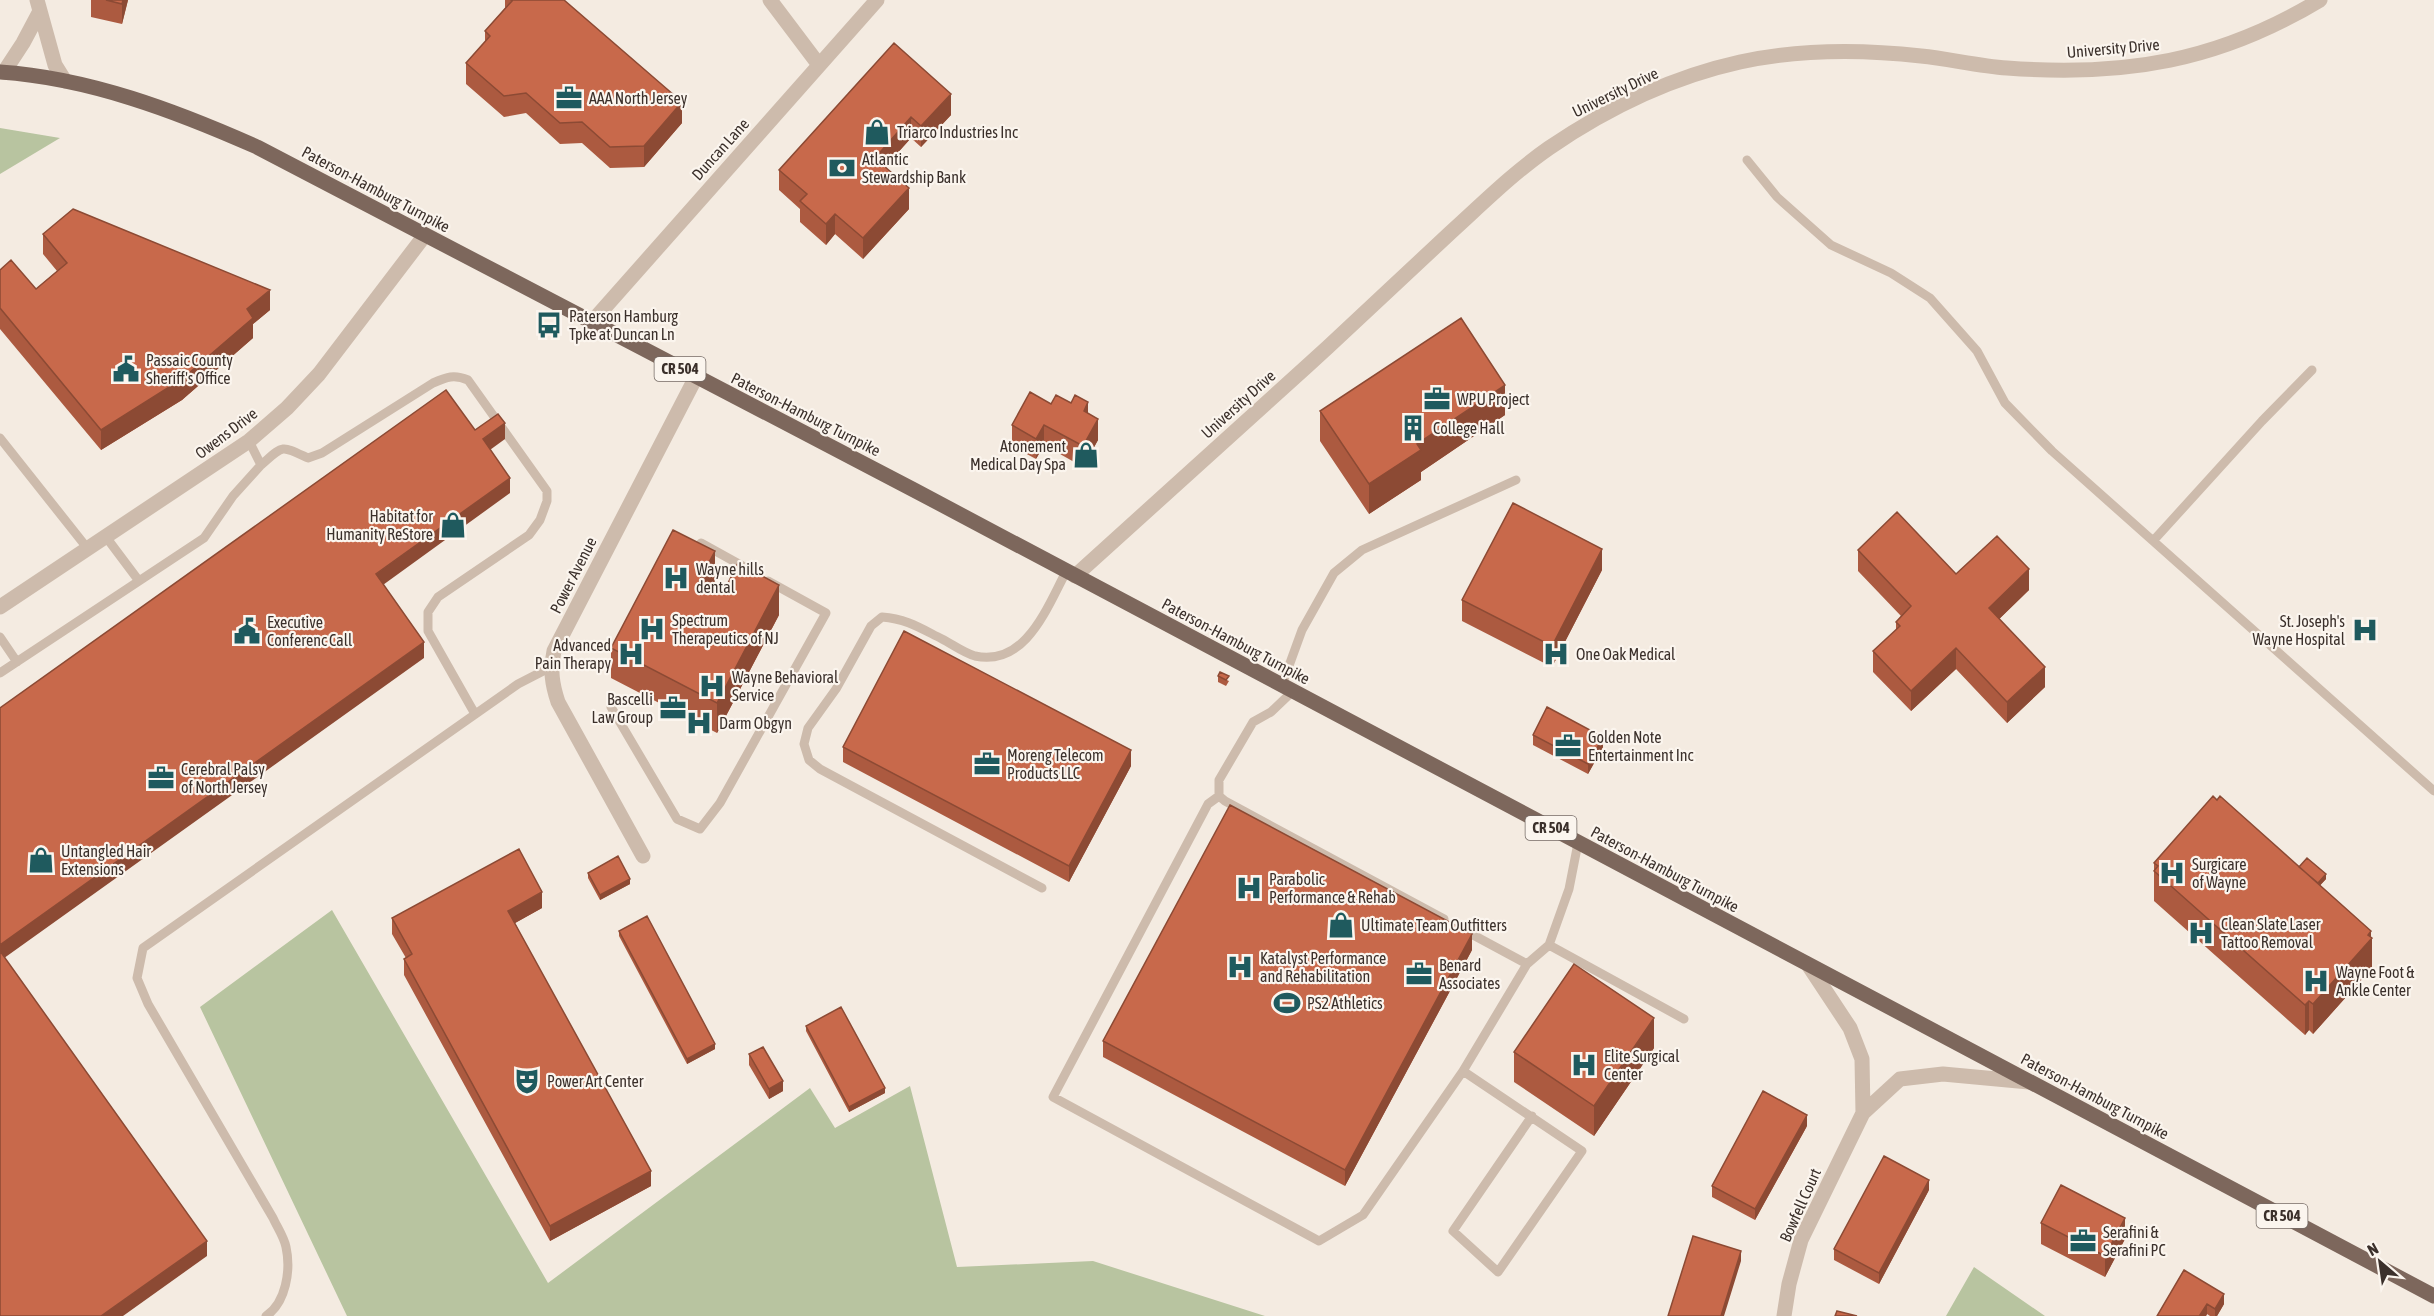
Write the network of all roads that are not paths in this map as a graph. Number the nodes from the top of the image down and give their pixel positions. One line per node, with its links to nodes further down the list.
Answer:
1 (770, 0): 5 (street)
2 (877, 0): 5 (street, Duncan Lane)
3 (2320, 0): 22 (street, University Drive)
4 (39, 5): 6 (street); 7 (street)
5 (819, 66): 10 (street, Duncan Lane)
6 (2, 72): 7 (main road, Paterson-Hamburg Turnpike / CR 504)
7 (65, 81): 9 (main road, Paterson-Hamburg Turnpike / CR 504)
8 (1747, 160): 18 (lane)
9 (425, 235): 10 (main road, Paterson-Hamburg Turnpike / CR 504); 14 (street, Owens Drive)
10 (591, 322): 12 (main road, Paterson-Hamburg Turnpike / CR 504)
11 (2312, 370): 18 (lane)
12 (696, 377): 22 (main road, Paterson-Hamburg Turnpike / CR 504); 28 (street, Power Avenue)
13 (0, 438): 20 (lane)
14 (249, 441): 15 (lane); 17 (street, Owens Drive)
15 (261, 465): 24 (lane); 32 (lane)
16 (1516, 480): 30 (lane)
17 (106, 537): 20 (street, Owens Drive); 24 (lane)
18 (2153, 541): 33 (lane)
19 (701, 543): 21 (lane)
20 (88, 549): 25 (street, Owens Drive)
21 (753, 572)
22 (1070, 574): 30 (main road, Paterson-Hamburg Turnpike / CR 504); 37 (lane)
23 (763, 578): 31 (lane)
24 (139, 581): 27 (lane)
25 (0, 607)
26 (0, 637): 27 (lane)
27 (17, 662): 29 (lane)
28 (551, 667): 32 (lane); 36 (street, Power Avenue)
29 (0, 673)
30 (1288, 688): 34 (lane); 35 (main road, Paterson-Hamburg Turnpike / CR 504)
31 (611, 707)
32 (476, 714): 47 (lane)
33 (2434, 791)
34 (1219, 796): 39 (lane); 42 (lane)
35 (1578, 843): 38 (lane); 40 (main road, Paterson-Hamburg Turnpike / CR 504)
36 (644, 856)
37 (1042, 888)
38 (1550, 945): 39 (lane); 41 (lane)
39 (1527, 964): 42 (lane)
40 (1809, 966): 43 (main road, Paterson-Hamburg Turnpike / CR 504); 44 (street, Bowfell Court)
41 (1684, 1020)
42 (1463, 1071): 45 (lane)
43 (2029, 1082): 44 (street, Bowfell Court); 46 (main road, Paterson-Hamburg Turnpike / CR 504)
44 (1863, 1113): 48 (street, Bowfell Court)
45 (1532, 1116): 45 (lane)
46 (2434, 1296)
47 (266, 1316)
48 (1785, 1316)

